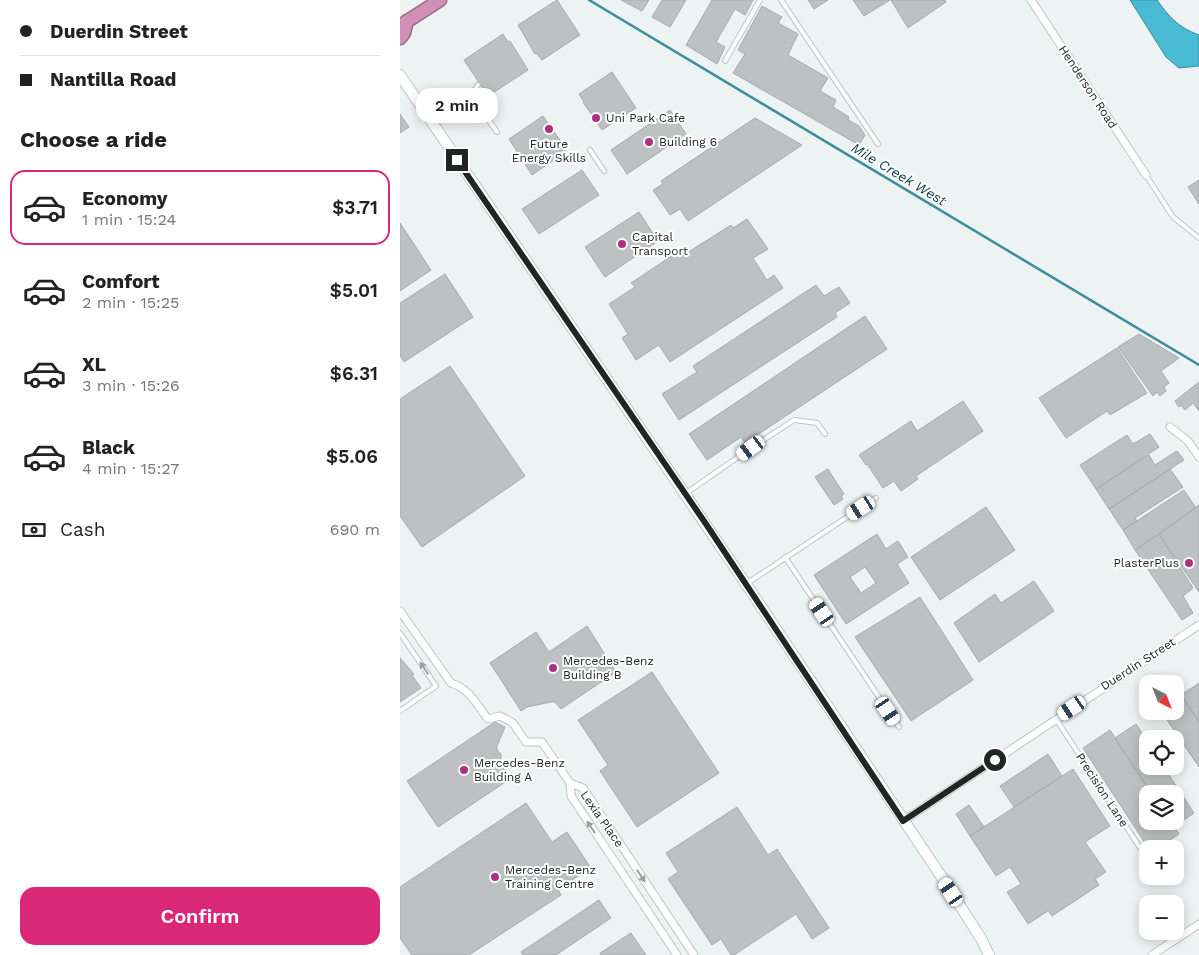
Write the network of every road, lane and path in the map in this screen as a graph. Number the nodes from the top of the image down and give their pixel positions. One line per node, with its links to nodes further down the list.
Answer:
1 (440, 0): 5 (highway)
2 (760, 0): 7 (lane)
3 (781, 0): 11 (lane)
4 (1031, 0): 14 (street, Henderson Road)
5 (403, 24): 6 (highway)
6 (400, 38)
7 (725, 61)
8 (400, 75): 19 (street)
9 (478, 85): 10 (lane)
10 (497, 132)
11 (878, 144)
12 (590, 150): 13 (lane)
13 (604, 171)
14 (1146, 175): 15 (lane)
15 (1199, 238)
16 (1170, 426): 18 (street)
17 (825, 434): 19 (lane)
18 (1199, 457)
19 (685, 494): 22 (street)
20 (876, 498): 21 (lane)
21 (785, 557): 22 (lane); 28 (lane)
22 (746, 584): 30 (street)
23 (400, 611): 29 (street, Lexia Place)
24 (1199, 624): 27 (street, Duerdin Street)
25 (400, 633): 26 (lane, one-way to 25)
26 (400, 711)
27 (1056, 719): 30 (street, Duerdin Street); 31 (lane, Precision Lane)
28 (899, 727)
29 (570, 783): 32 (street, Lexia Place); 33 (street, Lexia Place, one-way to 29)
30 (903, 821): 39 (street)
31 (1139, 846)
32 (630, 859): 33 (street, Lexia Place); 34 (street, Lexia Place, one-way to 34)
33 (618, 867): 35 (street, Lexia Place)
34 (666, 913): 35 (street); 38 (street, Lexia Place)
35 (654, 921): 37 (street, Lexia Place)
36 (1199, 924): 40 (street)
37 (677, 955)
38 (694, 955)
39 (989, 955)
40 (1152, 955)

